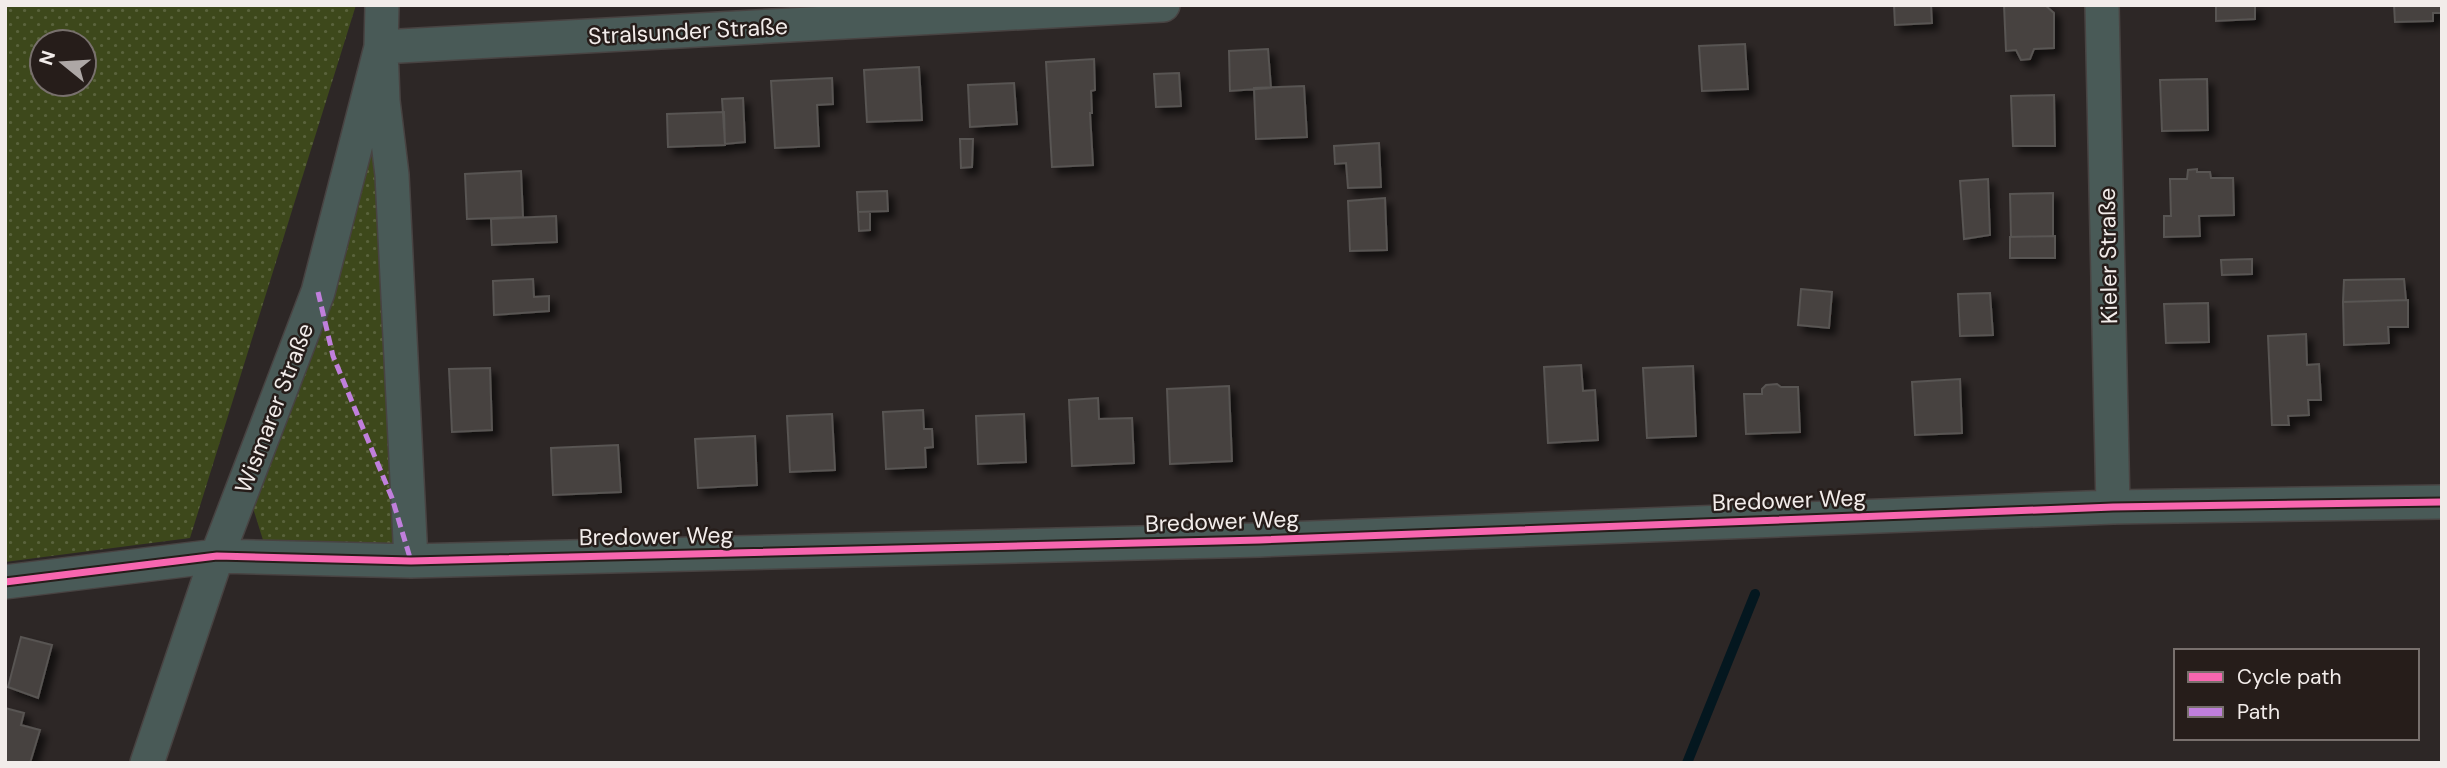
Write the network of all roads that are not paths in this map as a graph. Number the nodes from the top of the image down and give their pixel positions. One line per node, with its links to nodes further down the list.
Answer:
1 (382, 5): 4 (street, Wismarer Straße)
2 (1163, 5): 4 (street, Stralsunder Straße)
3 (2102, 5): 6 (street, Kieler Straße)
4 (381, 47): 7 (street, Wismarer Straße); 8 (street, Wismarer Straße)
5 (2442, 502): 6 (street, Bredower Weg)
6 (2113, 507): 8 (street, Bredower Weg)
7 (218, 556): 8 (street, Bredower Weg); 9 (street, Bredower Weg); 10 (street, Wismarer Straße)
8 (411, 561)
9 (5, 582)
10 (147, 763)

